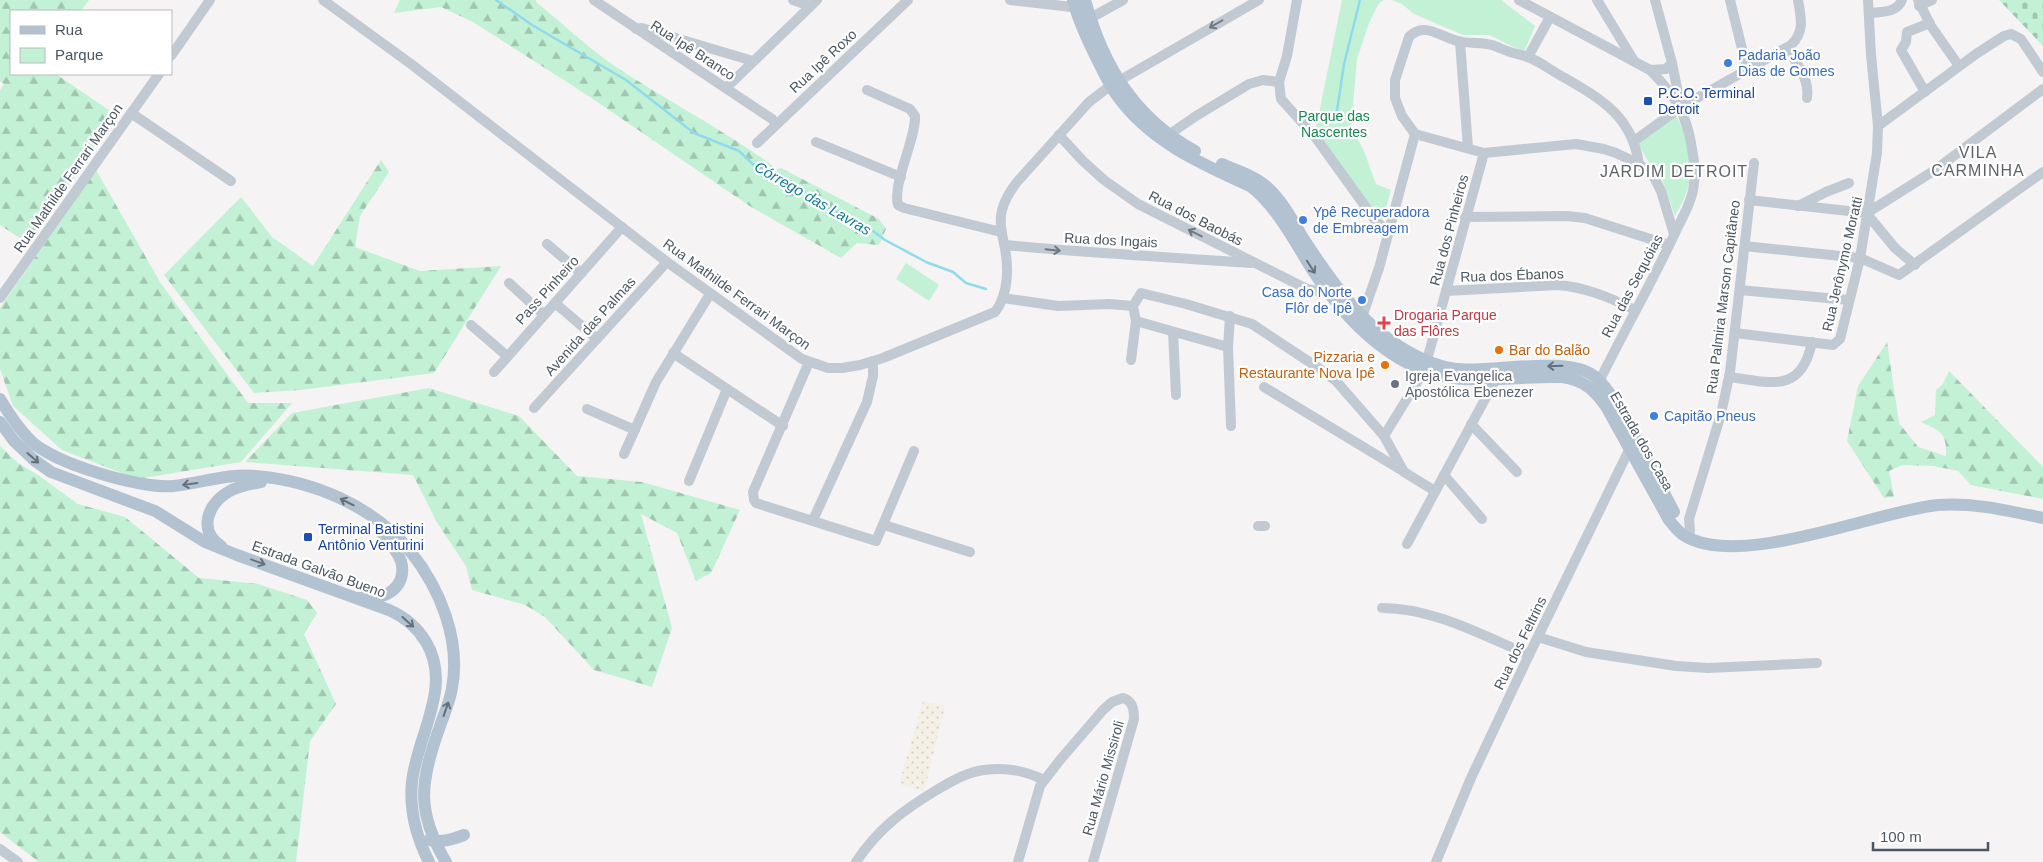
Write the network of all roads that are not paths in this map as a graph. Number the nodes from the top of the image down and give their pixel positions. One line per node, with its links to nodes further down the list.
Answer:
1 (210, 0): 27 (street)
2 (323, 0): 66 (street, Rua Mathilde Ferrari Marçon)
3 (594, 0): 24 (street, Rua Ipê Branco)
4 (794, 0): 18 (street)
5 (908, 0): 46 (street, Rua Ipê Roxo)
6 (1010, 0): 20 (street)
7 (1123, 0): 20 (street)
8 (1259, 0): 38 (street, one-way to 38)
9 (1296, 0): 37 (street)
10 (1519, 0): 22 (street)
11 (1598, 0): 30 (street)
12 (1655, 0): 31 (street)
13 (1730, 0): 33 (street)
14 (1798, 0): 26 (street)
15 (1868, 0): 21 (street, Rua Jerônymo Moratti)
16 (1902, 0): 21 (street)
17 (1932, 0): 19 (street)
18 (813, 3): 29 (street)
19 (1919, 3): 23 (street)
20 (1082, 9): 38 (main road, Estrada dos Casa)
21 (1869, 13): 47 (street, Rua Jerônymo Moratti)
22 (1550, 17): 28 (street); 30 (street)
23 (1930, 23): 32 (street); 42 (street)
24 (635, 29): 29 (street); 39 (street, Rua Ipê Branco)
25 (1460, 42): 28 (street); 48 (street); 54 (street)
26 (1787, 48): 33 (street); 43 (street)
27 (172, 55)
28 (1528, 57): 51 (street)
29 (753, 61): 39 (street)
30 (1634, 61): 34 (street)
31 (1669, 66): 34 (street); 44 (street)
32 (1959, 66): 35 (street); 42 (street)
33 (1747, 69): 44 (street)
34 (1650, 70): 44 (street)
35 (2043, 72)
36 (158, 75): 45 (street, Rua Mathilde Ferrari Marçon)
37 (1279, 82): 50 (street); 68 (street)
38 (1115, 84): 49 (street); 50 (main road, Estrada dos Casa)
39 (726, 88): 46 (street, Rua Ipê Branco)
40 (2043, 89): 64 (street)
41 (867, 90): 59 (street)
42 (1926, 92): 47 (street)
43 (1808, 98)
44 (1681, 107): 51 (street); 69 (street)
45 (131, 114): 60 (street); 86 (street, Rua Mathilde Ferrari Marçon)
46 (776, 124): 53 (street, Rua Ipê Roxo)
47 (1878, 126): 64 (street, Rua Jerônymo Moratti)
48 (1415, 134): 54 (street); 68 (street)
49 (1059, 135): 67 (street); 72 (street, Rua dos Baobás, one-way to 49)
50 (1165, 137): 83 (main road, Estrada dos Casa)
51 (1634, 141): 57 (street)
52 (816, 142): 59 (street)
53 (757, 143)
54 (1468, 148): 55 (street)
55 (1484, 153): 57 (street); 65 (street, Rua dos Pinheiros)
56 (1754, 163): 62 (street, Rua Palmira Marson Capitâneo)
57 (1639, 164): 69 (street, Rua das Sequóias)
58 (2043, 172): 79 (street)
59 (901, 176): 67 (street)
60 (231, 181)
61 (1849, 183): 63 (street)
62 (1749, 200): 63 (street); 74 (street, Rua Palmira Marson Capitâneo)
63 (1798, 206): 64 (street)
64 (1867, 213): 75 (street, Rua Jerônymo Moratti); 79 (street)
65 (1466, 217): 73 (street); 84 (street, Rua dos Pinheiros)
66 (622, 227): 77 (street, Rua Mathilde Ferrari Marçon); 80 (street, Pass Pinheiro)
67 (1001, 232): 71 (street)
68 (1388, 232): 95 (street)
69 (1674, 234): 73 (street, Rua das Sequóias)
70 (547, 244): 80 (street)
71 (1005, 245): 76 (street, Rua dos Ingais, one-way to 76); 87 (street)
72 (1220, 246): 76 (street); 78 (street, Rua dos Baobás)
73 (1669, 246): 91 (street, Rua das Sequóias)
74 (1744, 246): 75 (street); 82 (street, Rua Palmira Marson Capitâneo)
75 (1860, 258): 79 (street); 88 (street, Rua Jerônymo Moratti)
76 (1216, 261): 78 (street, Rua dos Ingais)
77 (667, 262): 85 (street, Rua Mathilde Ferrari Marçon); 99 (street, Avenida das Palmas)
78 (1254, 264): 83 (street, Rua dos Baobás)
79 (1915, 265)
80 (581, 273): 89 (street, Pass Pinheiro)
81 (509, 283): 92 (street)
82 (1740, 290): 88 (street); 98 (street, Rua Palmira Marson Capitâneo)
83 (1334, 291): 95 (main road, Estrada dos Casa)
84 (1446, 291): 91 (street, Rua dos Ébanos); 107 (street, Rua dos Pinheiros)
85 (710, 294): 102 (street); 106 (street, Rua Mathilde Ferrari Marçon)
86 (0, 298)
87 (1003, 298): 90 (street); 105 (street, Rua Mathilde Ferrari Marçon)
88 (1849, 300): 100 (street, Rua Jerônymo Moratti)
89 (555, 303): 92 (street, Pass Pinheiro); 99 (street)
90 (1134, 306): 93 (street); 94 (street)
91 (1635, 310): 111 (street, Rua das Sequóias)
92 (544, 315): 103 (street, Pass Pinheiro)
93 (1230, 316): 101 (street); 123 (street)
94 (1136, 321): 97 (street); 104 (street)
95 (1359, 321): 107 (main road, Estrada dos Casa)
96 (471, 325): 103 (street)
97 (1173, 332): 101 (street); 114 (street)
98 (1735, 333): 100 (street); 110 (street, Rua Palmira Marson Capitâneo)
99 (597, 339): 116 (street, Avenida das Palmas)
100 (1812, 342): 110 (street)
101 (1228, 347): 121 (street)
102 (673, 353): 113 (street); 122 (street)
103 (507, 356): 108 (street, Pass Pinheiro)
104 (1131, 360)
105 (873, 361): 106 (street, Rua Mathilde Ferrari Marçon); 137 (street)
106 (809, 362): 120 (street)
107 (1426, 366): 109 (main road, Estrada dos Casa); 123 (street, Rua dos Pinheiros)
108 (494, 372)
109 (1498, 374): 111 (main road, Estrada dos Casa); 119 (street)
110 (1729, 377): 138 (street, Rua Palmira Marson Capitâneo)
111 (1597, 386): 124 (main road, Estrada dos Casa)
112 (1264, 387): 127 (street)
113 (727, 389): 120 (street); 131 (street)
114 (1176, 395)
115 (0, 400): 130 (main road, one-way to 115)
116 (534, 408)
117 (587, 409): 122 (street)
118 (0, 422): 142 (main road, Estrada Galvão Bueno, one-way to 142)
119 (1471, 424): 128 (street); 129 (street)
120 (783, 426): 137 (street)
121 (1231, 426)
122 (635, 430): 126 (street)
123 (1384, 436): 127 (street)
124 (1634, 446): 135 (main road, Estrada dos Casa); 138 (main road, Estrada dos Casa); 145 (street, Rua dos Feltrins)
125 (914, 452): 139 (street)
126 (624, 454)
127 (1404, 472): 132 (street)
128 (1518, 472)
129 (1444, 475): 132 (street); 136 (street)
130 (281, 480): 134 (main road, one-way to 130); 142 (main road)
131 (689, 481)
132 (1435, 491): 140 (street)
133 (2043, 509): 138 (main road)
134 (365, 513): 143 (main road); 151 (main road, one-way to 134)
135 (2043, 518)
136 (1482, 519)
137 (813, 520): 139 (street)
138 (1687, 524)
139 (884, 525): 141 (street)
140 (1407, 544)
141 (970, 552)
142 (236, 555): 143 (main road, Estrada Galvão Bueno, one-way to 143)
143 (304, 578): 148 (main road, Estrada Galvão Bueno, one-way to 148)
144 (1382, 608): 146 (street)
145 (1538, 637): 146 (street, Rua dos Feltrins); 147 (street)
146 (1529, 655): 159 (street, Rua dos Feltrins)
147 (1818, 663)
148 (420, 748): 151 (main road); 154 (main road, Estrada Galvão Bueno)
149 (1044, 780): 156 (street); 157 (street, Rua Mário Missiroli); 158 (street, Rua Mário Missiroli)
150 (464, 835): 151 (main road)
151 (436, 842): 155 (main road)
152 (0, 849): 153 (street)
153 (18, 862)
154 (429, 862)
155 (446, 862)
156 (856, 862)
157 (1018, 862)
158 (1093, 862)
159 (1436, 862)

